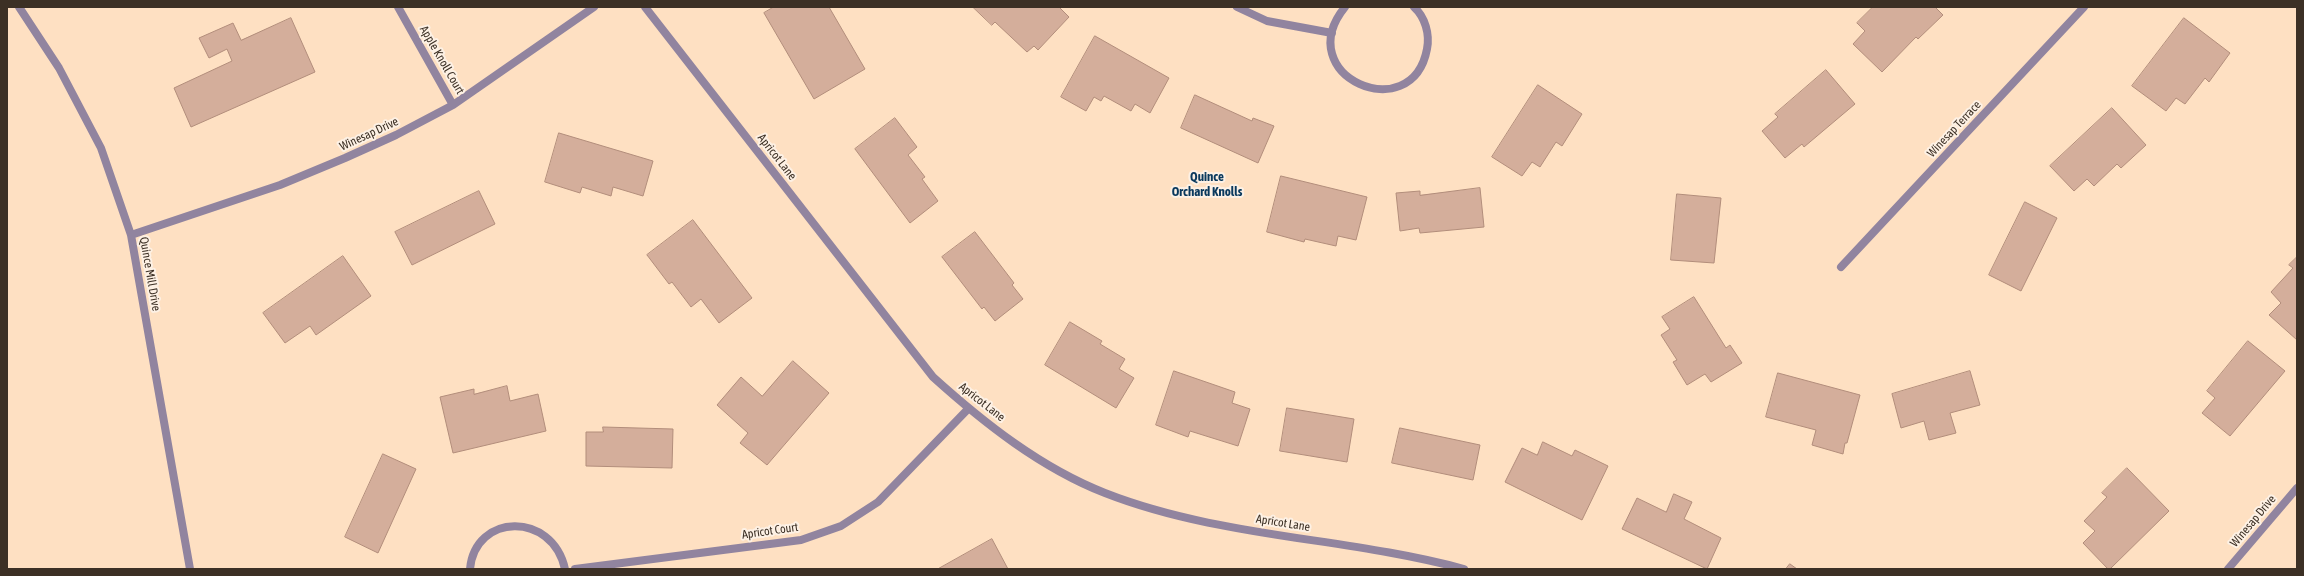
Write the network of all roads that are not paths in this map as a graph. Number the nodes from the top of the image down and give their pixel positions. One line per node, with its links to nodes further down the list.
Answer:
1 (19, 7): 11 (street, Quince Mill Drive)
2 (398, 7): 10 (street, Apple Knoll Court)
3 (594, 7): 10 (street, Winesap Drive)
4 (645, 7): 13 (street, Apricot Lane)
5 (1237, 7): 9 (street)
6 (1346, 7): 9 (street)
7 (1414, 7): 9 (street)
8 (2084, 7): 12 (street, Winesap Terrace)
9 (1332, 33)
10 (453, 105): 11 (street, Winesap Drive)
11 (131, 235): 15 (street, Quince Mill Drive)
12 (1841, 267)
13 (968, 409): 18 (street, Apricot Court); 19 (street, Apricot Lane)
14 (2297, 488): 20 (street, Winesap Drive)
15 (190, 569)
16 (470, 569): 17 (street)
17 (565, 569)
18 (575, 569)
19 (1464, 569)
20 (2228, 569)

